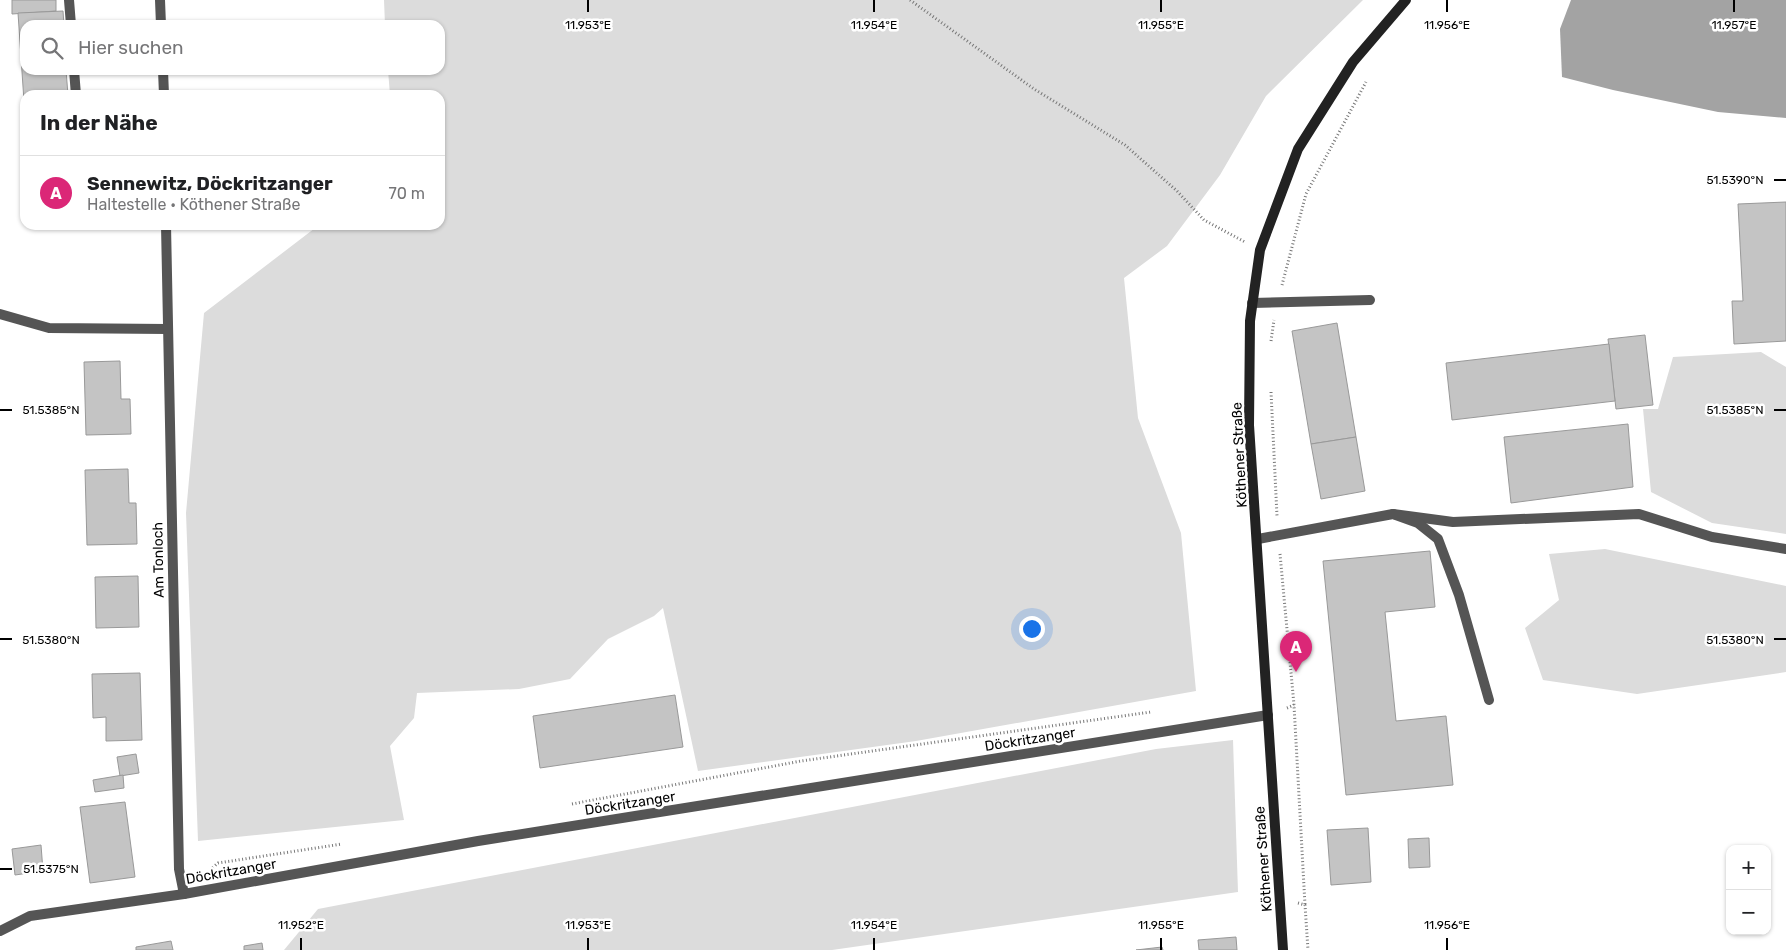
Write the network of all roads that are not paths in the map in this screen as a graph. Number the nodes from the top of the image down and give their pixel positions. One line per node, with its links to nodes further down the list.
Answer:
1 (69, 0): 4 (street)
2 (160, 0): 5 (street)
3 (1406, 0): 12 (main road, Köthener Straße)
4 (71, 20)
5 (161, 20)
6 (74, 75): 8 (street)
7 (163, 75): 9 (street)
8 (76, 90)
9 (164, 90)
10 (166, 230): 14 (street, Am Tonloch)
11 (1370, 300): 12 (street)
12 (1252, 303): 16 (main road, Köthener Straße)
13 (0, 314): 14 (street)
14 (167, 329): 20 (street, Am Tonloch)
15 (1393, 514): 16 (street); 17 (street); 18 (street)
16 (1258, 539): 19 (main road, Köthener Straße)
17 (1786, 549)
18 (1489, 700)
19 (1268, 715): 20 (street, Döckritzanger); 22 (main road, Köthener Straße)
20 (184, 894): 21 (street, Döckritzanger)
21 (0, 931)
22 (1283, 950)

